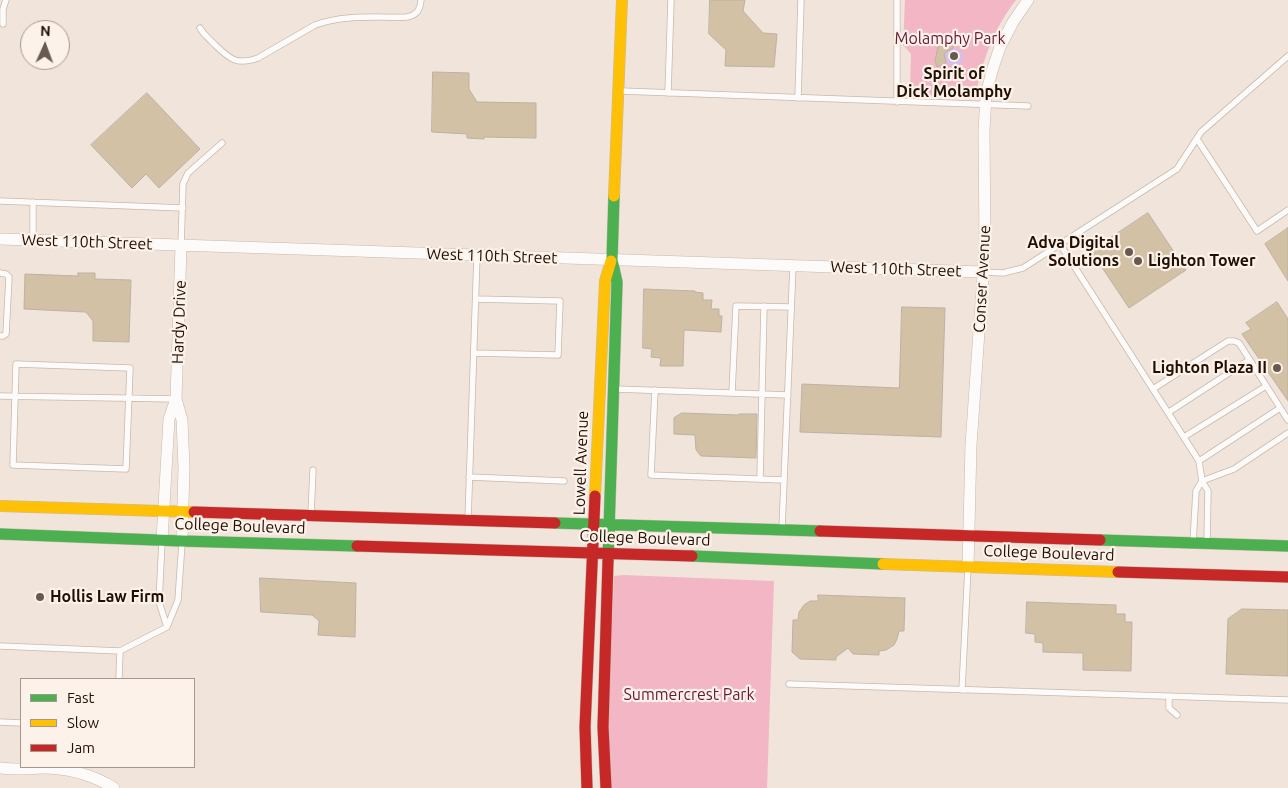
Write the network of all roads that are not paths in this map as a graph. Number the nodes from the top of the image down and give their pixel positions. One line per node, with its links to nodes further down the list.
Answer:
1 (6, 0): 8 (lane)
2 (421, 0): 9 (lane)
3 (622, 0): 11 (main road, Lowell Avenue)
4 (671, 0): 12 (lane)
5 (801, 0): 13 (lane)
6 (897, 0): 14 (lane)
7 (1028, 0): 15 (street, Conser Avenue)
8 (3, 24)
9 (200, 28)
10 (1288, 56): 17 (lane)
11 (618, 91): 12 (lane); 28 (main road, Lowell Avenue)
12 (668, 93): 13 (lane)
13 (798, 98): 14 (lane)
14 (897, 102): 15 (lane)
15 (986, 105): 16 (lane); 30 (street, Conser Avenue)
16 (1028, 106)
17 (1197, 138): 22 (lane); 25 (lane)
18 (222, 143): 21 (lane)
19 (0, 201): 20 (lane)
20 (33, 202): 21 (lane); 24 (lane)
21 (183, 208): 26 (lane)
22 (1288, 210)
23 (0, 239): 24 (street, West 110th Street)
24 (33, 240): 26 (street, West 110th Street)
25 (1060, 244): 30 (lane); 39 (lane)
26 (182, 246): 27 (street, West 110th Street); 48 (street, Hardy Drive)
27 (477, 255): 28 (street, West 110th Street); 32 (lane)
28 (612, 260): 29 (street, West 110th Street); 40 (main road, Lowell Avenue); 66 (main road, Lowell Avenue)
29 (793, 266): 30 (street, West 110th Street); 34 (lane)
30 (983, 272): 70 (street, Conser Avenue)
31 (0, 273): 35 (lane)
32 (476, 298): 36 (lane); 36 (lane)
33 (764, 306): 34 (lane); 42 (lane); 43 (lane)
34 (791, 307): 44 (lane)
35 (0, 336)
36 (474, 353): 56 (lane)
37 (1249, 360): 38 (lane); 39 (lane); 50 (lane)
38 (1266, 386): 49 (lane); 53 (lane)
39 (1153, 388): 50 (lane)
40 (614, 389): 41 (lane); 67 (main road, Lowell Avenue)
41 (655, 390): 42 (lane); 57 (lane)
42 (732, 393): 43 (lane)
43 (761, 394): 44 (lane); 57 (lane)
44 (788, 395): 58 (lane)
45 (0, 396): 46 (lane)
46 (15, 396): 47 (lane); 47 (lane); 47 (lane)
47 (130, 398): 48 (lane)
48 (176, 399): 62 (street, Hardy Drive); 63 (street, Hardy Drive)
49 (1280, 408): 51 (lane); 54 (lane)
50 (1168, 412): 53 (lane)
51 (1288, 420)
52 (1288, 432): 60 (lane)
53 (1184, 437): 54 (lane)
54 (1199, 461): 60 (lane)
55 (313, 470): 64 (lane)
56 (469, 477): 59 (lane); 65 (lane)
57 (760, 479): 58 (lane)
58 (784, 480): 68 (lane)
59 (564, 481)
60 (1202, 481): 73 (lane); 74 (lane)
61 (0, 506): 62 (main road, College Boulevard)
62 (164, 512): 63 (main road, College Boulevard); 71 (street, Hardy Drive)
63 (183, 512): 64 (main road, College Boulevard); 72 (street, Hardy Drive)
64 (311, 516): 65 (main road, College Boulevard)
65 (468, 521): 66 (main road, College Boulevard)
66 (594, 525): 67 (main road, College Boulevard); 76 (main road, Lowell Avenue)
67 (609, 525): 68 (main road, College Boulevard); 77 (main road, Lowell Avenue)
68 (782, 531): 70 (main road, College Boulevard)
69 (0, 534): 71 (main road, College Boulevard)
70 (969, 537): 73 (main road, College Boulevard); 78 (street, Conser Avenue)
71 (162, 540): 72 (main road, College Boulevard); 80 (lane)
72 (182, 541): 76 (main road, College Boulevard); 80 (lane)
73 (1193, 543): 74 (main road, College Boulevard)
74 (1208, 544): 75 (main road, College Boulevard)
75 (1288, 546)
76 (593, 552): 77 (main road, College Boulevard); 93 (main road, Lowell Avenue)
77 (608, 553): 78 (main road, College Boulevard); 94 (main road, Lowell Avenue)
78 (968, 567): 79 (main road, College Boulevard); 85 (lane)
79 (1288, 577)
80 (167, 628): 82 (lane)
81 (0, 646): 82 (lane)
82 (120, 651): 83 (lane)
83 (119, 678)
84 (789, 684): 85 (lane)
85 (962, 690): 86 (lane)
86 (1169, 696): 87 (lane); 88 (lane)
87 (1288, 700)
88 (1177, 715)
89 (0, 722): 90 (lane)
90 (20, 723)
91 (0, 768): 92 (street)
92 (114, 788)
93 (587, 788)
94 (606, 788)

